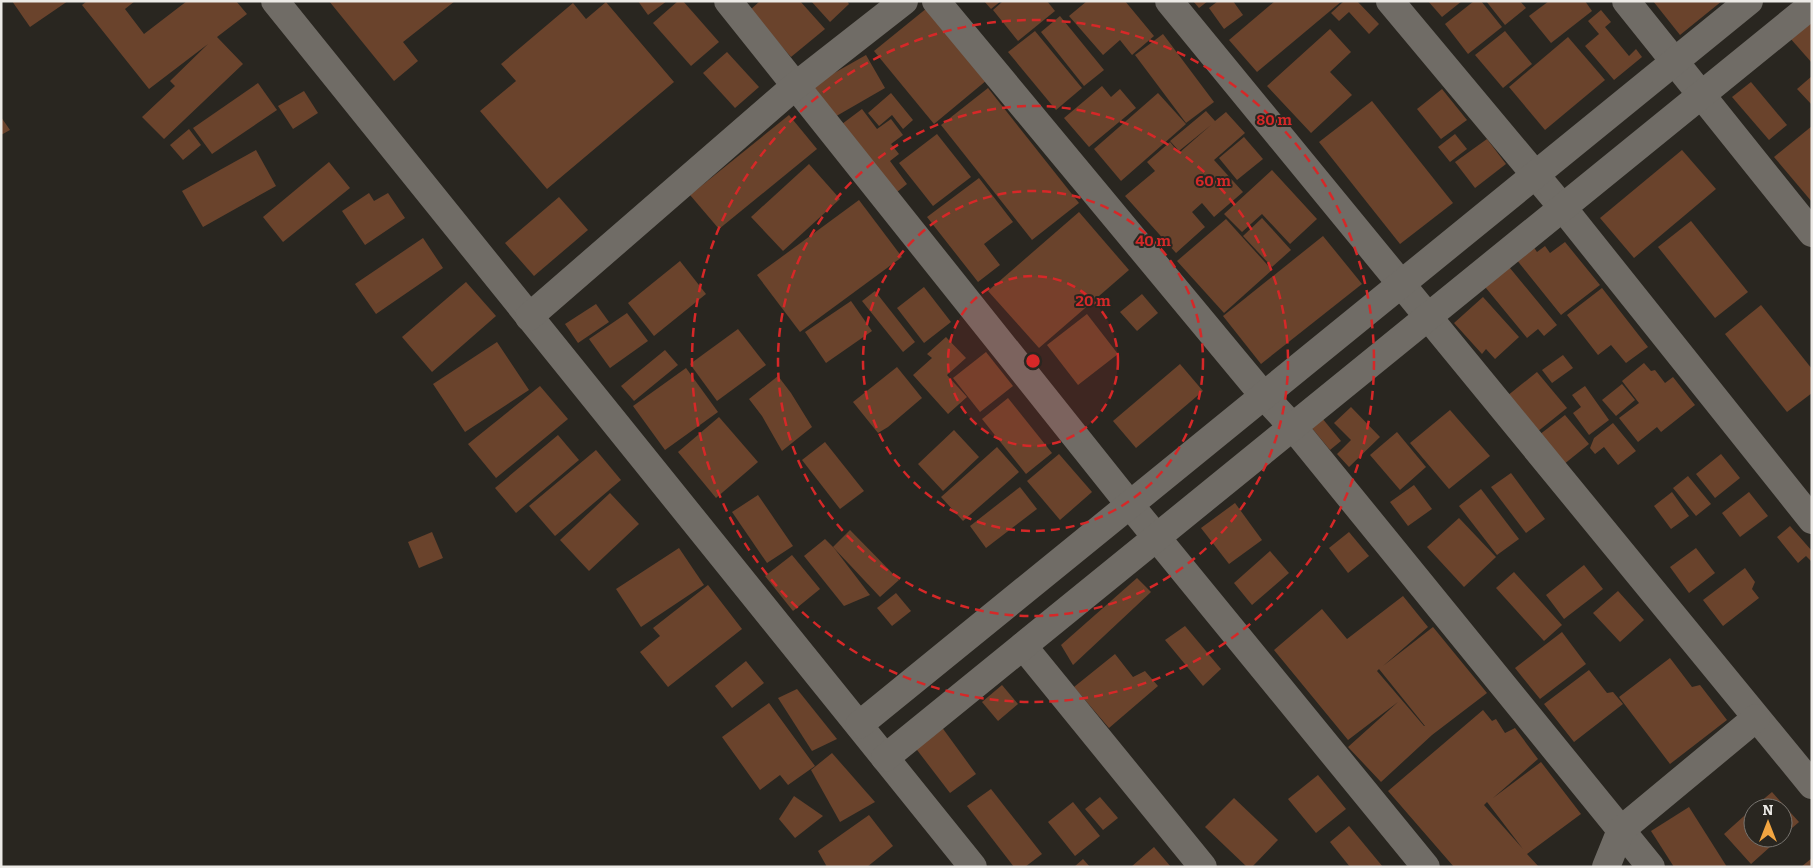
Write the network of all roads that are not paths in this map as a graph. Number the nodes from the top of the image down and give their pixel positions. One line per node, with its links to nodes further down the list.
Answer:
1 (275, 1): 18 (street)
2 (728, 1): 11 (street)
3 (904, 1): 11 (street)
4 (936, 1): 19 (street)
5 (1169, 1): 16 (street)
6 (1390, 1): 13 (street)
7 (1626, 1): 10 (street)
8 (1749, 1): 10 (street)
9 (1812, 5): 12 (street)
10 (1675, 62): 12 (street); 13 (street)
11 (794, 87): 18 (street); 21 (street)
12 (1702, 95): 14 (street); 15 (street)
13 (1535, 176): 14 (street); 16 (street)
14 (1564, 208): 17 (street); 22 (street)
15 (1812, 233)
16 (1402, 283): 17 (street); 19 (street)
17 (1429, 316): 20 (street); 25 (street)
18 (529, 317): 26 (street)
19 (1264, 396): 20 (street); 21 (street)
20 (1293, 427): 23 (street); 29 (street)
21 (1130, 505): 23 (street); 26 (street)
22 (1812, 520)
23 (1158, 537): 24 (street); 32 (street)
24 (1023, 646): 27 (street); 31 (street)
25 (1756, 718): 28 (street); 29 (street)
26 (859, 726): 27 (street)
27 (885, 758): 30 (street)
28 (1812, 785)
29 (1621, 830): 33 (street); 34 (street)
30 (973, 867)
31 (1203, 867)
32 (1426, 867)
33 (1606, 867)
34 (1651, 867)

